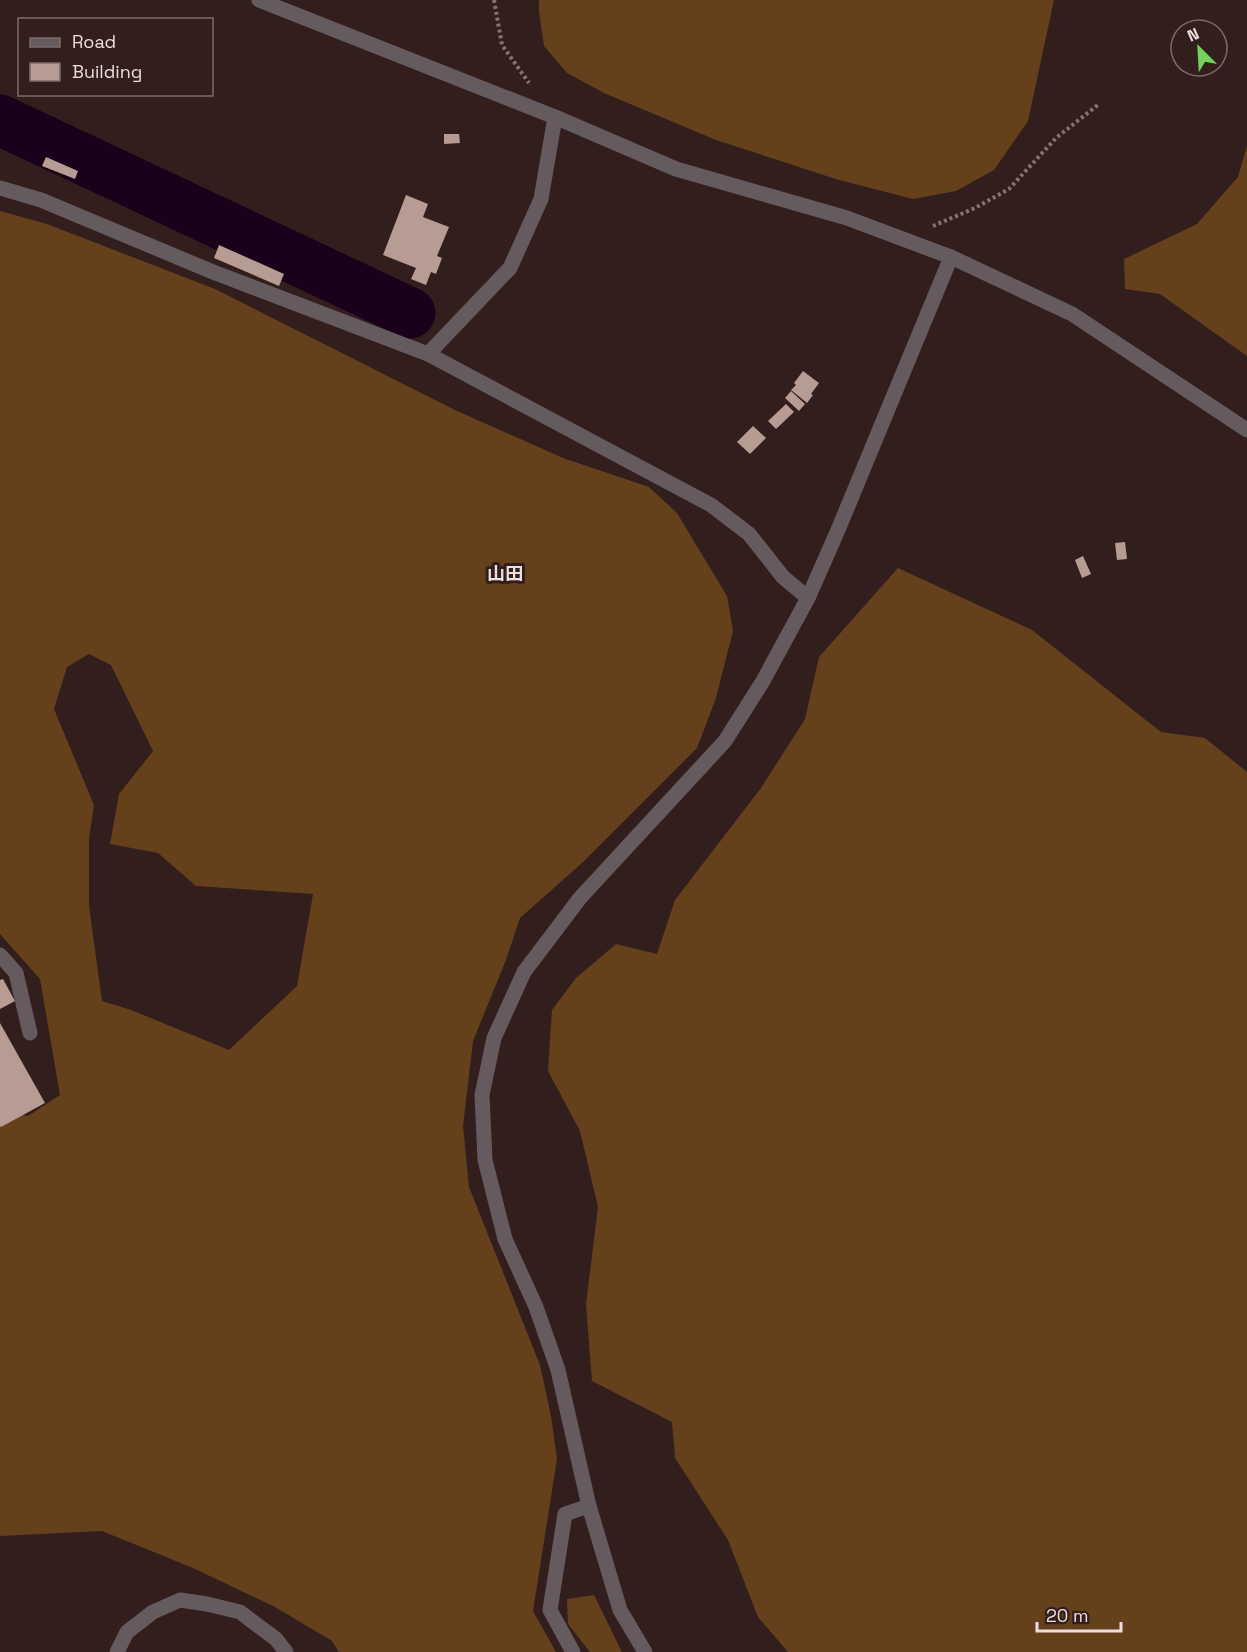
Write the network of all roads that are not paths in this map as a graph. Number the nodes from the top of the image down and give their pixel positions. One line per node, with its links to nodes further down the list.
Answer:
1 (259, 0): 2 (street)
2 (555, 117): 4 (street); 5 (street)
3 (0, 188): 5 (street)
4 (951, 257): 6 (street); 7 (street)
5 (428, 354): 7 (street)
6 (1247, 430)
7 (808, 598): 10 (street)
8 (0, 955): 9 (street)
9 (30, 1033)
10 (589, 1506): 13 (street); 14 (street)
11 (117, 1652): 12 (street)
12 (286, 1652)
13 (573, 1652)
14 (645, 1652)

